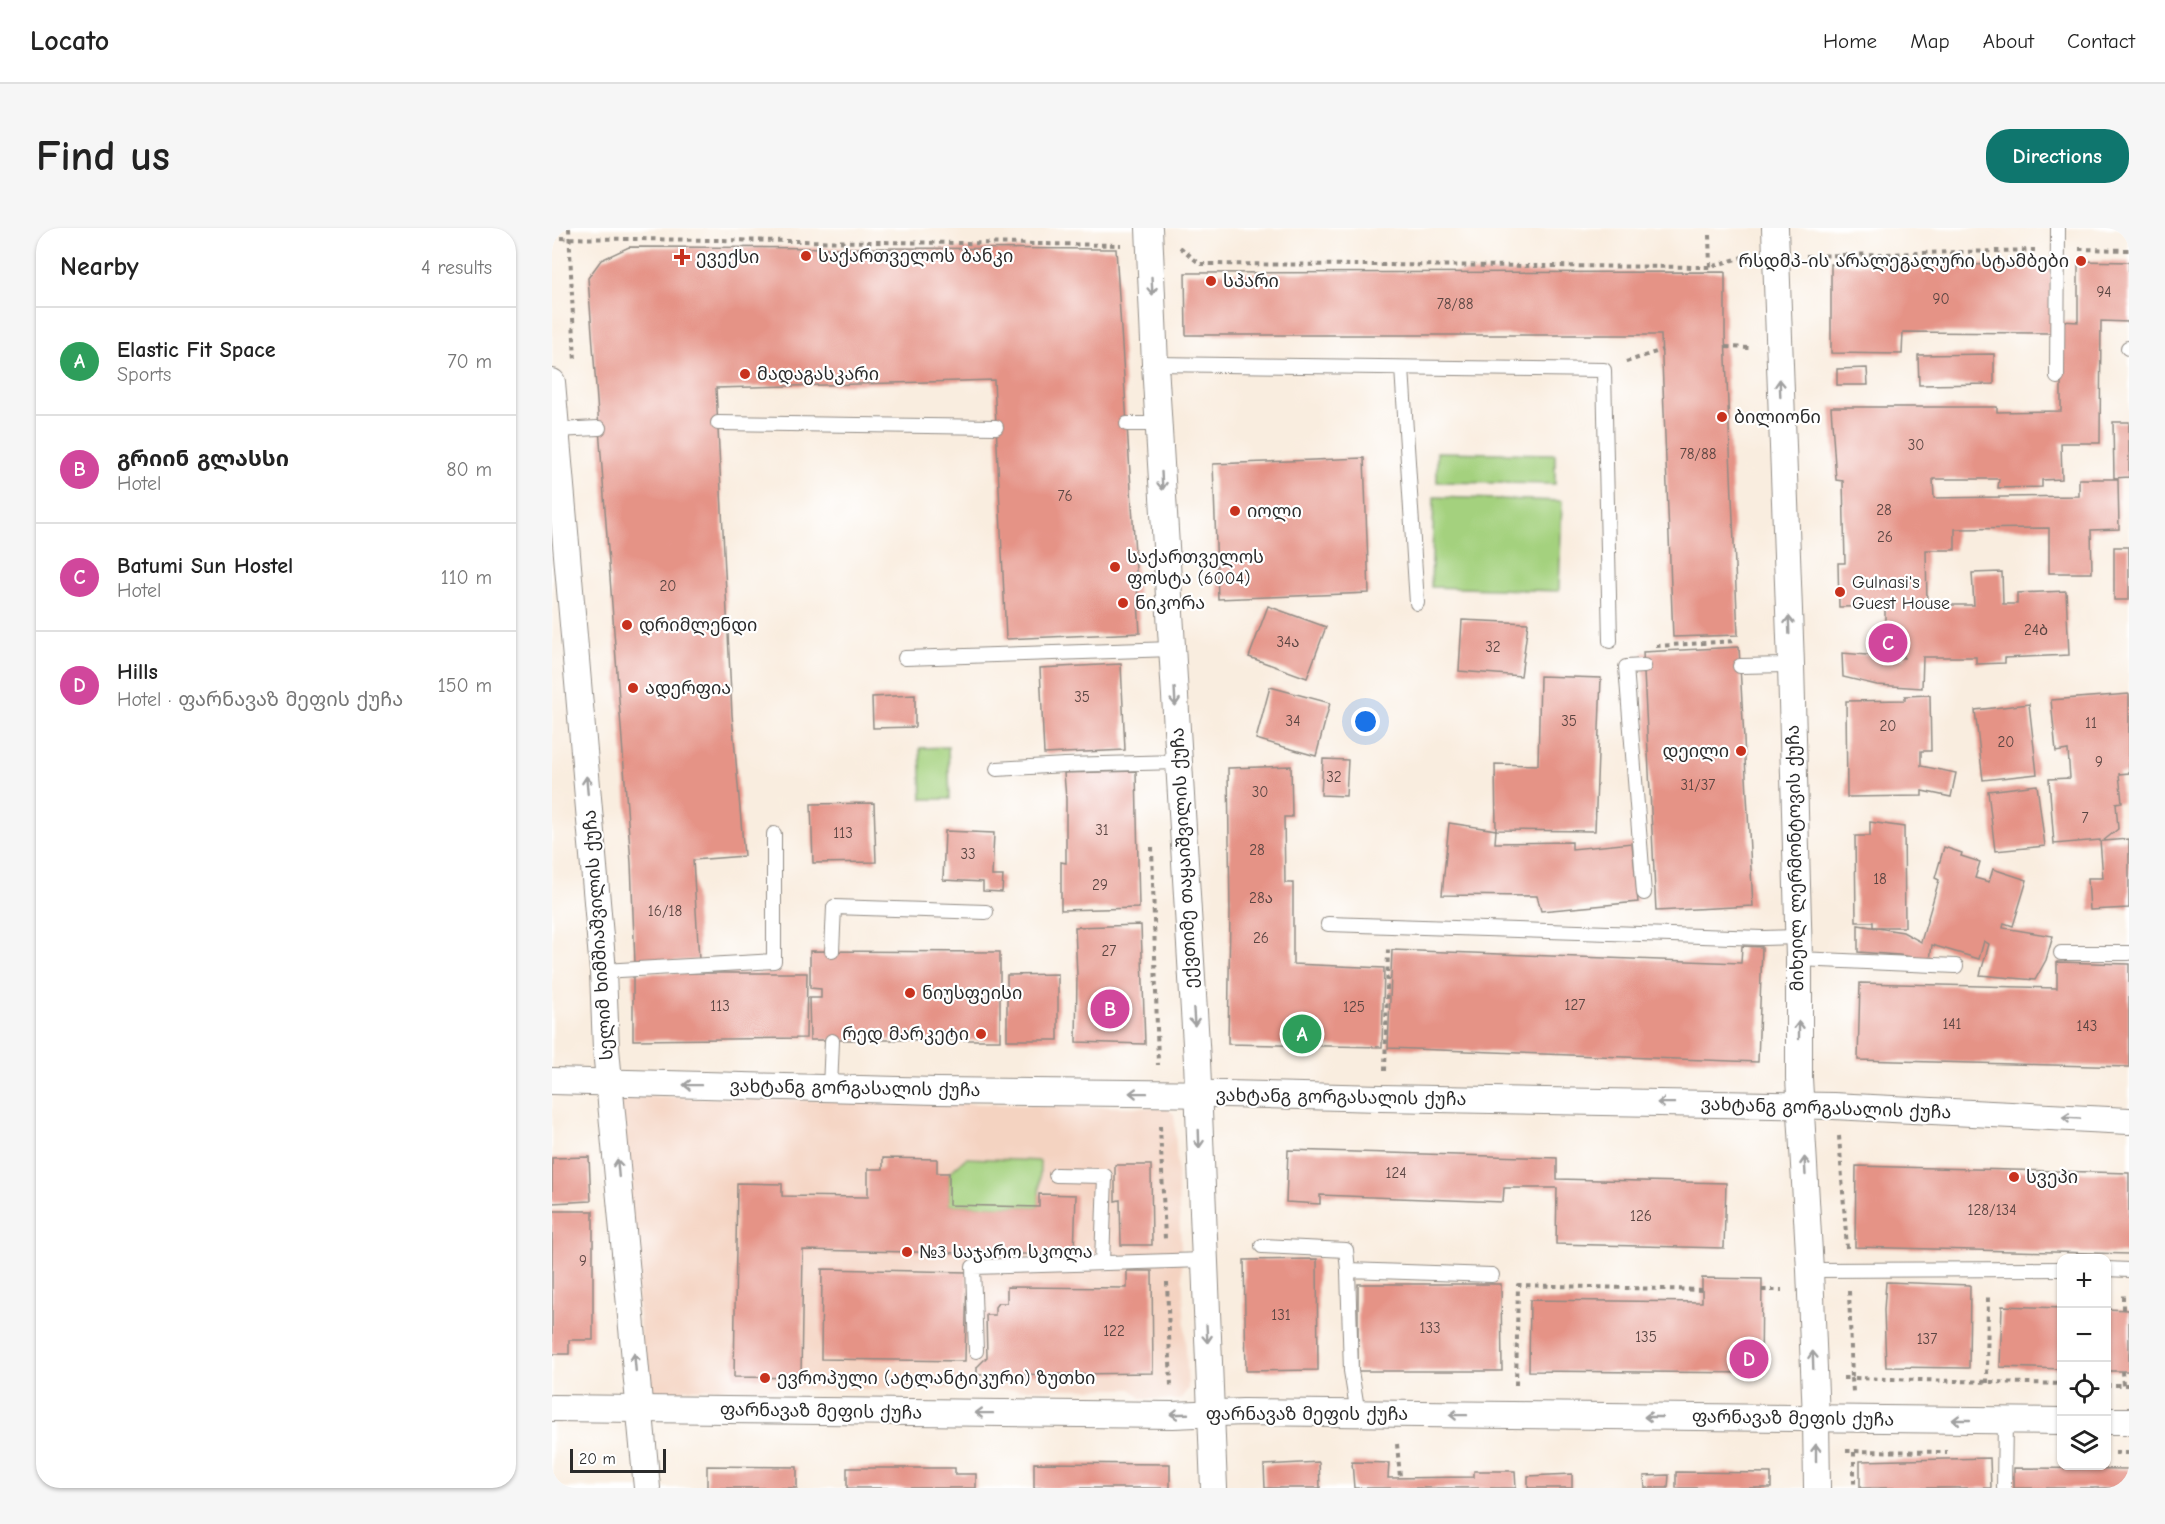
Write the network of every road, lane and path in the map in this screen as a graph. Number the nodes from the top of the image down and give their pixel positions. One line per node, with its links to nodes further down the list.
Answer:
1 (1149, 228): 16 (street, ექვთიმე თაყაიშვილის ქუჩა, one-way to 16)
2 (1774, 228): 32 (street, მიხეილ ლერმონტოვის ქუჩა, one-way to 2)
3 (2058, 228): 6 (lane)
4 (1709, 235): 12 (path)
5 (552, 238): 9 (path)
6 (2058, 249): 7 (path); 10 (path); 19 (lane)
7 (2129, 250)
8 (1756, 255): 12 (path)
9 (1123, 256)
10 (1799, 256)
11 (1179, 258): 12 (path)
12 (1710, 267)
13 (1726, 347): 14 (path)
14 (1751, 348)
15 (1662, 350): 18 (path)
16 (1155, 364): 17 (lane); 23 (street, ექვთიმე თაყაიშვილის ქუჩა)
17 (1402, 368): 18 (lane); 27 (lane)
18 (1604, 370): 28 (lane)
19 (2057, 377)
20 (552, 382): 26 (street, სელიმ ხიმშიაშვილის ქუჩა)
21 (718, 423): 24 (lane)
22 (1127, 424): 23 (lane)
23 (1159, 424): 30 (street, ექვთიმე თაყაიშვილის ქუჩა, one-way to 30)
24 (996, 427)
25 (599, 428): 26 (lane)
26 (556, 430): 48 (street, სელიმ ხიმშიაშვილის ქუჩა, one-way to 26)
27 (1417, 603)
28 (1610, 640): 29 (path)
29 (1739, 641)
30 (1172, 649): 31 (lane); 35 (street, ექვთიმე თაყაიშვილის ქუჩა, one-way to 35)
31 (905, 658)
32 (1791, 665): 34 (lane); 43 (street, მიხეილ ლერმონტოვის ქუჩა)
33 (1644, 666): 39 (lane)
34 (1740, 666)
35 (1178, 762): 36 (lane); 54 (street, ექვთიმე თაყაიშვილის ქუჩა, one-way to 54)
36 (997, 769)
37 (774, 834): 48 (lane)
38 (1152, 846): 50 (path)
39 (1644, 893)
40 (986, 912): 44 (lane)
41 (1328, 924): 42 (lane)
42 (1389, 926): 43 (lane); 55 (path)
43 (1798, 948): 47 (lane); 56 (street, მიხეილ ლერმონტოვის ქუჩა, one-way to 43)
44 (832, 951)
45 (2061, 953): 46 (lane)
46 (2129, 953)
47 (1956, 966)
48 (603, 971): 52 (street, სელიმ ხიმშიაშვილის ქუჩა)
49 (832, 1041): 53 (lane)
50 (1158, 1060)
51 (552, 1080): 52 (street, ვახტანგ გორგასალის ქუჩა)
52 (610, 1082): 53 (street, ვახტანგ გორგასალის ქუჩა, one-way to 52); 82 (street, სელიმ ხიმშიაშვილის ქუჩა, one-way to 52)
53 (830, 1088): 54 (street, ვახტანგ გორგასალის ქუჩა, one-way to 53)
54 (1197, 1094): 55 (street, ვახტანგ გორგასალის ქუჩა); 61 (street, ექვთიმე თაყაიშვილის ქუჩა, one-way to 61)
55 (1381, 1098): 56 (street, ვახტანგ გორგასალის ქუჩა, one-way to 55)
56 (1802, 1106): 57 (street, ვახტანგ გორგასალის ქუჩა, one-way to 56); 68 (street, მიხეილ ლერმონტოვის ქუჩა, one-way to 56)
57 (2129, 1121)
58 (1839, 1138): 64 (path)
59 (1056, 1175): 62 (lane)
60 (1262, 1246): 67 (lane)
61 (1204, 1260): 62 (lane); 83 (street, ექვთიმე თაყაიშვილის ქუჩა, one-way to 83)
62 (1102, 1263): 74 (lane)
63 (1988, 1268): 64 (lane); 65 (lane); 76 (path)
64 (1849, 1269): 68 (lane); 76 (path)
65 (2057, 1269)
66 (2111, 1269): 69 (lane)
67 (1348, 1270): 70 (lane); 84 (lane)
68 (1810, 1270): 86 (street, მიხეილ ლერმონტოვის ქუჩა, one-way to 68)
69 (2129, 1270)
70 (1492, 1275)
71 (1702, 1290): 85 (path)
72 (1762, 1290): 73 (path)
73 (1782, 1290)
74 (976, 1350)
75 (2122, 1371): 79 (path)
76 (1987, 1383): 77 (path)
77 (2057, 1384)
78 (2111, 1385): 79 (path)
79 (2123, 1385): 80 (path)
80 (2129, 1385)
81 (552, 1408): 82 (street, ფარნავაზ მეფის ქუჩა)
82 (639, 1409): 83 (street, ფარნავაზ მეფის ქუჩა, one-way to 82); 96 (street, სელიმ ხიმშიაშვილის ქუჩა)
83 (1211, 1413): 84 (street, ფარნავაზ მეფის ქუჩა); 97 (street, ექვთიმე თაყაიშვილის ქუჩა)
84 (1358, 1414): 85 (street, ფარნავაზ მეფის ქუჩა, one-way to 84)
85 (1516, 1416): 86 (street, ფარნავაზ მეფის ქუჩა, one-way to 85)
86 (1816, 1419): 87 (street, ფარნავაზ მეფის ქუჩა, one-way to 86); 98 (street, მიხეილ ლერმონტოვის ქუჩა, one-way to 86)
87 (2005, 1420): 88 (street, ფარნავაზ მეფის ქუჩა); 100 (lane)
88 (2057, 1421)
89 (2111, 1421): 90 (street)
90 (2129, 1421)
91 (1397, 1444): 95 (path)
92 (1843, 1451): 93 (path)
93 (1854, 1452): 94 (path); 99 (path)
94 (1959, 1452)
95 (1400, 1478)
96 (647, 1488)
97 (1214, 1488)
98 (1817, 1488)
99 (1854, 1488)
100 (2004, 1488)

